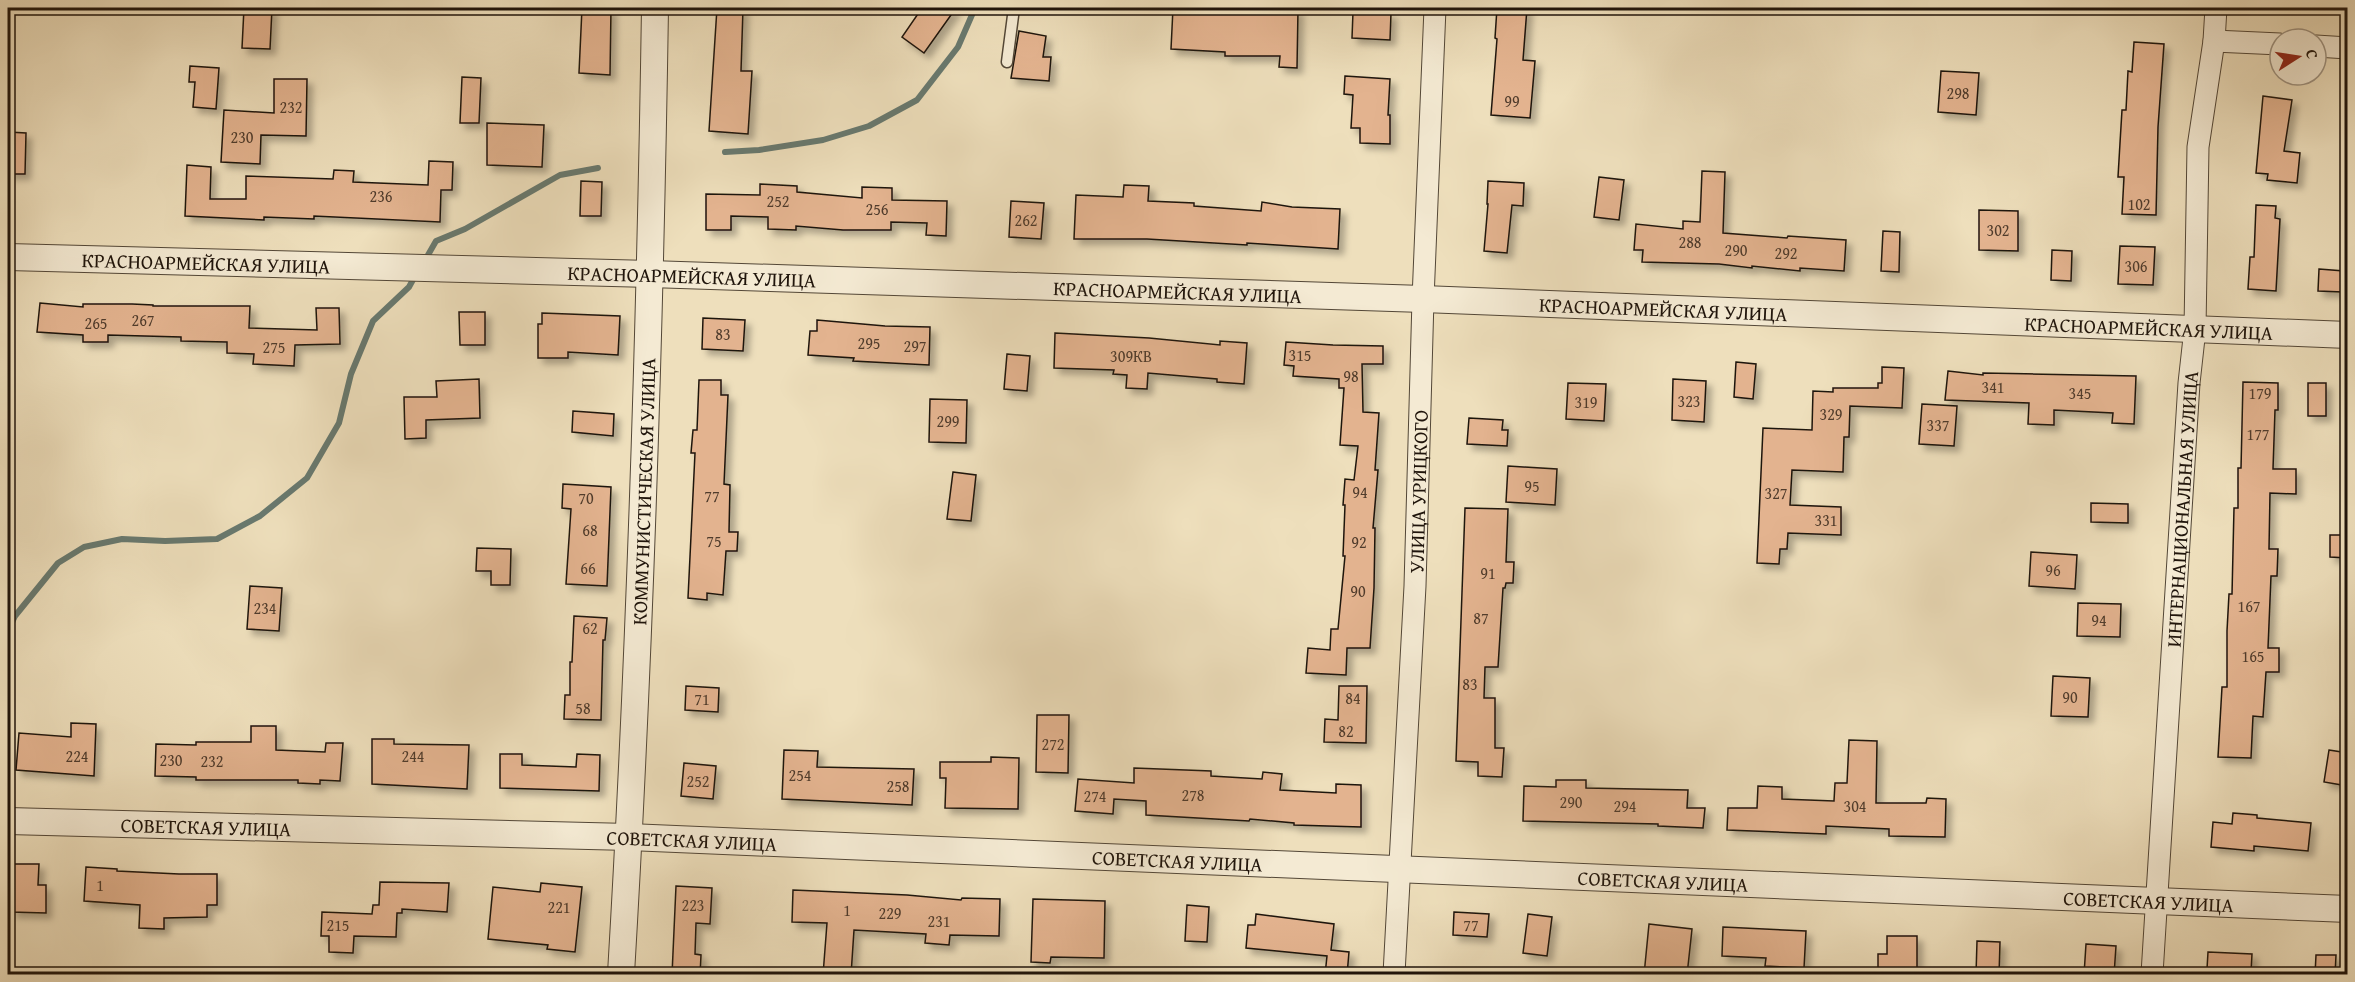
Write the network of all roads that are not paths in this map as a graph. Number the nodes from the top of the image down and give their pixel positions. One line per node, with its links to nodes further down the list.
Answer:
1 (654, 8): 11 (street, КОММУНИСТИЧЕСКАЯ УЛИЦА)
2 (1014, 8): 9 (lane)
3 (1435, 8): 12 (street, УЛИЦА УРИЦКОГО)
4 (2216, 8): 5 (street, ИНТЕРНАЦИОНАЛЬНАЯ УЛИЦА)
5 (2214, 41): 6 (street); 13 (street, ИНТЕРНАЦИОНАЛЬНАЯ УЛИЦА)
6 (2268, 43)
7 (2328, 47): 8 (street)
8 (2348, 48)
9 (1007, 62)
10 (8, 257): 11 (street, КРАСНОАРМЕЙСКАЯ УЛИЦА)
11 (650, 274): 12 (street, КРАСНОАРМЕЙСКАЯ УЛИЦА); 16 (street, КОММУНИСТИЧЕСКАЯ УЛИЦА)
12 (1423, 299): 13 (street, КРАСНОАРМЕЙСКАЯ УЛИЦА); 17 (street, УЛИЦА УРИЦКОГО)
13 (2195, 329): 14 (street, КРАСНОАРМЕЙСКАЯ УЛИЦА); 18 (street, ИНТЕРНАЦИОНАЛЬНАЯ УЛИЦА)
14 (2348, 335)
15 (8, 821): 16 (street, СОВЕТСКАЯ УЛИЦА)
16 (630, 837): 17 (street, СОВЕТСКАЯ УЛИЦА); 20 (street, КОММУНИСТИЧЕСКАЯ УЛИЦА)
17 (1400, 869): 18 (street, СОВЕТСКАЯ УЛИЦА); 21 (street, УЛИЦА УРИЦКОГО)
18 (2157, 902): 19 (street, СОВЕТСКАЯ УЛИЦА); 22 (street, ИНТЕРНАЦИОНАЛЬНАЯ УЛИЦА)
19 (2348, 909)
20 (621, 975)
21 (1394, 975)
22 (2152, 975)

